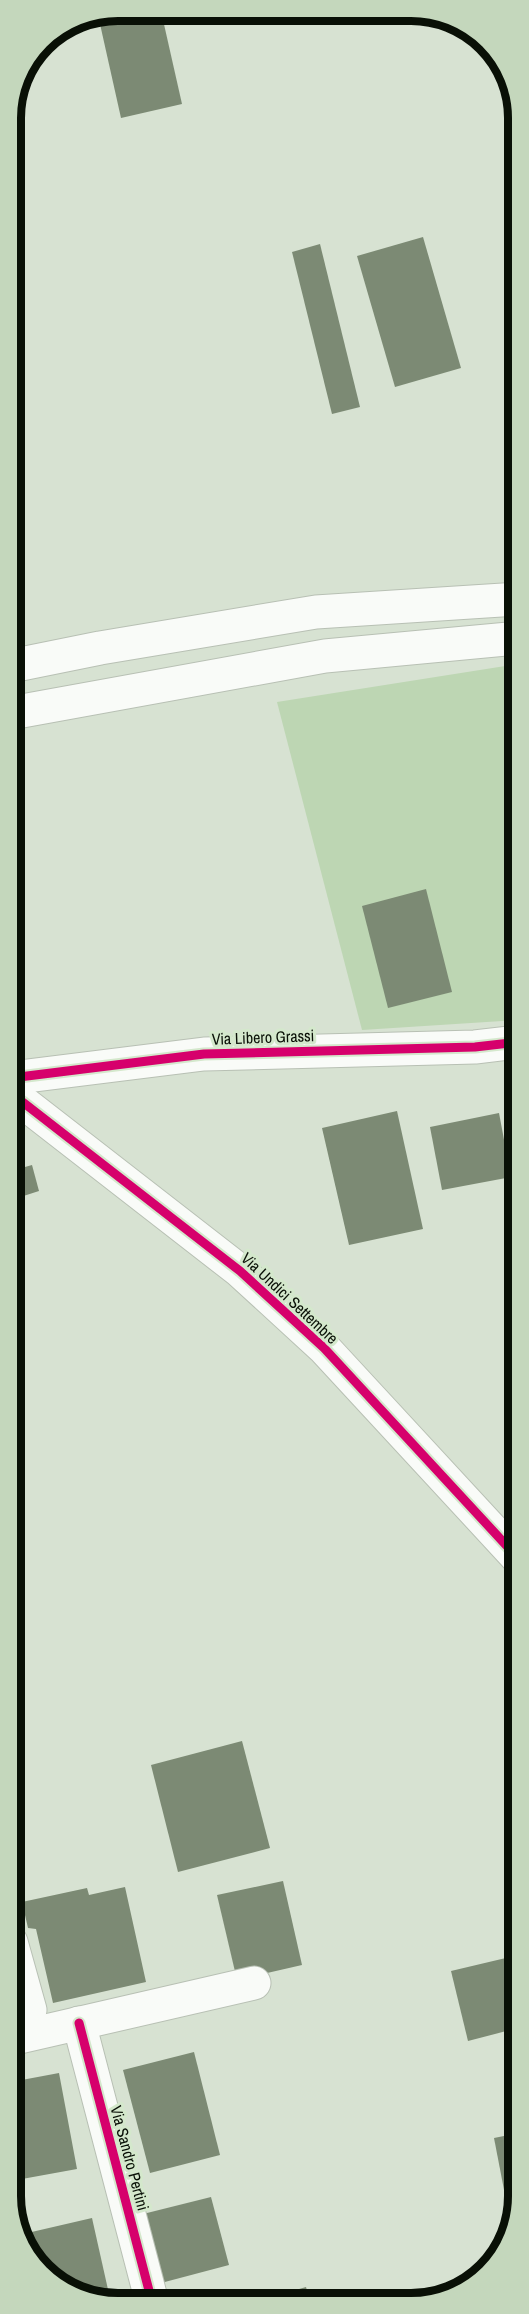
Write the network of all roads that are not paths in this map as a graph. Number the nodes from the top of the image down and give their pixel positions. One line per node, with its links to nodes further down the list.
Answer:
1 (508, 600): 2 (main road)
2 (476, 602): 4 (main road); 5 (main road)
3 (508, 639): 6 (main road)
4 (21, 645)
5 (21, 664)
6 (21, 711)
7 (508, 1042): 8 (main road, Via Libero Grassi)
8 (21, 1077)
9 (21, 1101): 10 (main road, Via Undici Settembre)
10 (508, 1547)
11 (21, 1978): 13 (main road)
12 (254, 1983): 14 (main road)
13 (30, 2010)
14 (79, 2023): 15 (main road); 16 (main road, Via Sandro Pertini)
15 (21, 2037)
16 (150, 2293)

